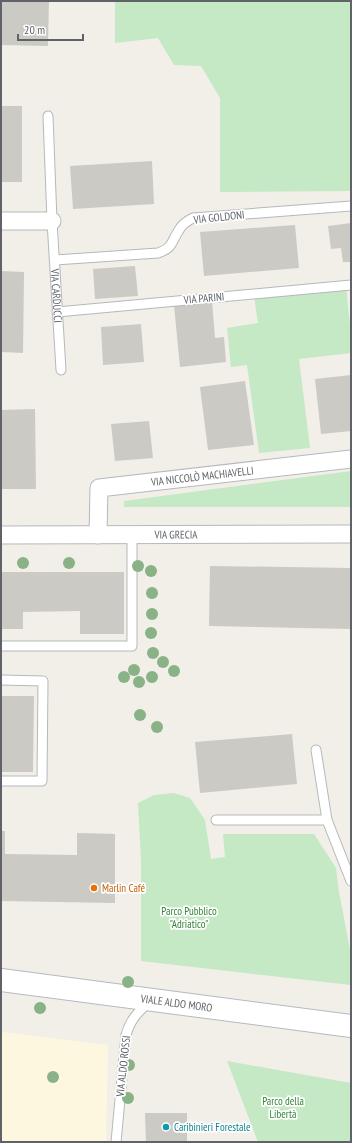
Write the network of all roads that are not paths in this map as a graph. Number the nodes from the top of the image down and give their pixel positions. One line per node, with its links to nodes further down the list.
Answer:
1 (48, 116): 3 (lane, VIA CARDUCCI)
2 (351, 206): 5 (lane, VIA GOLDONI)
3 (52, 214): 4 (street); 5 (lane, VIA CARDUCCI)
4 (1, 221)
5 (55, 260): 7 (lane, VIA CARDUCCI)
6 (351, 285): 7 (lane, VIA PARINI)
7 (58, 312): 8 (lane, VIA CARDUCCI)
8 (61, 370)
9 (351, 459): 12 (street, VIA NICCOLÒ MACHIAVELLI)
10 (351, 534): 13 (street, VIA GRECIA)
11 (1, 535): 12 (street, VIA GRECIA)
12 (98, 535): 13 (street, VIA GRECIA)
13 (132, 535): 14 (lane)
14 (1, 646)
15 (1, 680): 17 (lane)
16 (316, 750): 19 (lane)
17 (1, 781)
18 (216, 820): 19 (lane)
19 (327, 820): 20 (lane)
20 (351, 881)
21 (1, 980): 22 (street, VIALE ALDO MORO)
22 (152, 1000): 23 (street, VIALE ALDO MORO); 24 (lane, VIA ALDO ROSSI)
23 (351, 1026)
24 (116, 1142)

